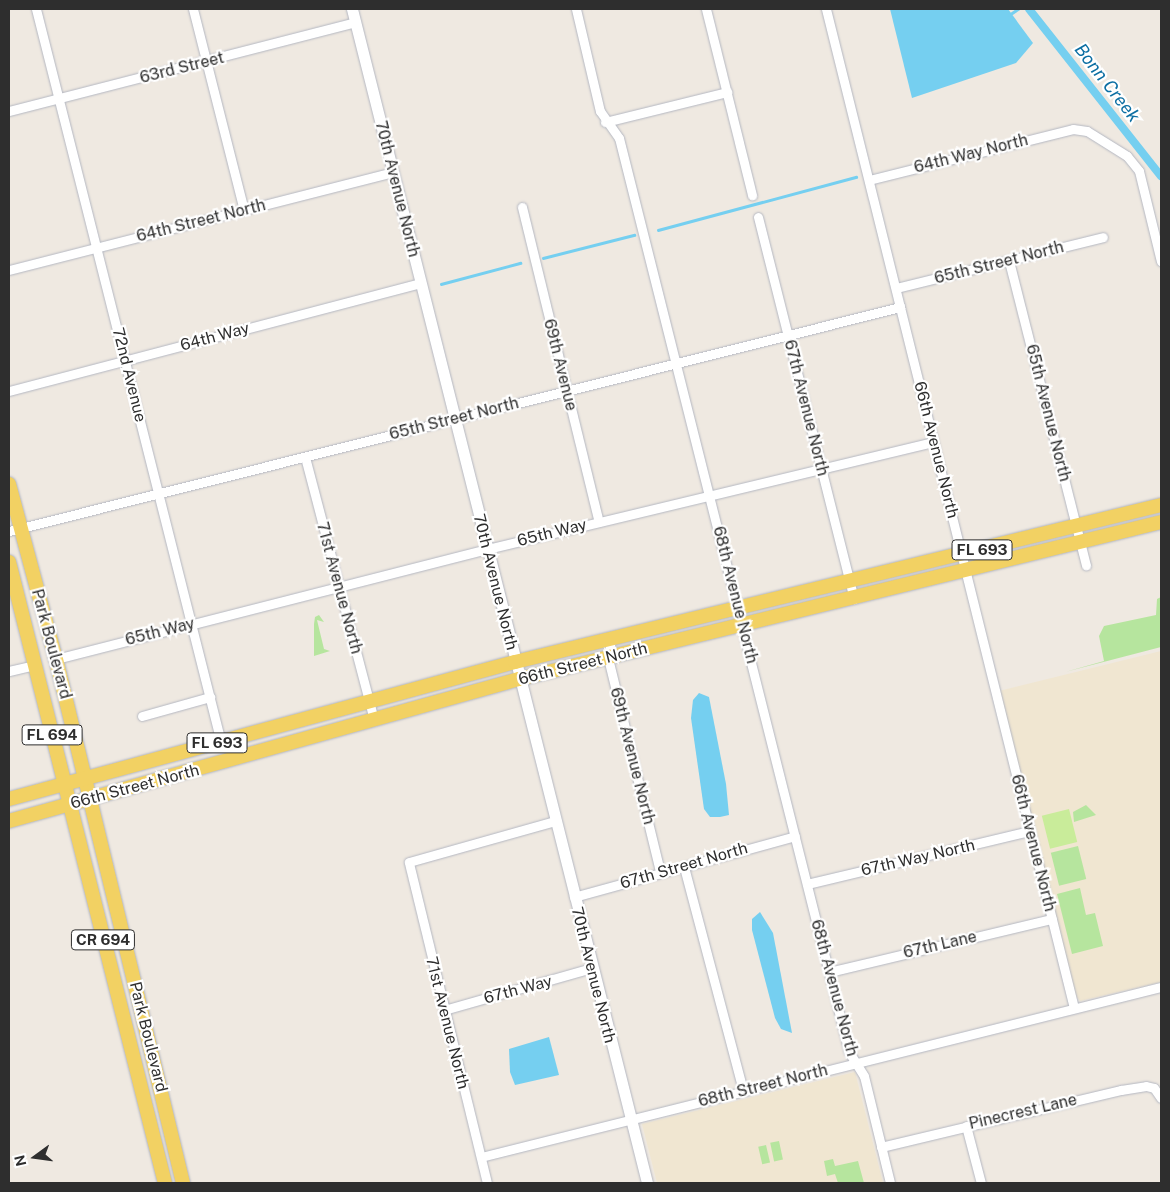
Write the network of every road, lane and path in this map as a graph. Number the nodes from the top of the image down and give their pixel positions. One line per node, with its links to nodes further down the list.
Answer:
1 (36, 9): 10 (street, 72nd Avenue)
2 (193, 9): 8 (street)
3 (352, 9): 7 (street, 70th Avenue North)
4 (576, 9): 12 (street, 68th Avenue North)
5 (706, 9): 9 (street)
6 (826, 9): 14 (street, 66th Avenue North)
7 (355, 22): 8 (street, 63rd Street); 13 (street, 70th Avenue North)
8 (207, 63): 10 (street, 63rd Street); 17 (street)
9 (727, 92): 12 (street); 15 (street)
10 (59, 98): 11 (street, 63rd Street); 20 (street, 72nd Avenue)
11 (9, 111)
12 (605, 122): 29 (street, 68th Avenue North)
13 (393, 172): 17 (street, 64th Street North); 24 (street, 70th Avenue North)
14 (869, 180): 22 (street, 64th Way North); 25 (street, 66th Avenue North)
15 (752, 195)
16 (522, 207): 31 (street, 69th Avenue)
17 (244, 210): 20 (street, 64th Street North)
18 (758, 217): 27 (street, 67th Avenue North)
19 (1103, 237): 21 (street, 65th Street North)
20 (97, 248): 23 (street, 64th Street North); 28 (street, 72nd Avenue)
21 (1009, 261): 25 (street, 65th Street North); 42 (street, 65th Avenue North)
22 (1161, 261)
23 (9, 270)
24 (420, 283): 28 (street, 64th Way); 32 (street, 70th Avenue North)
25 (896, 288): 26 (street, 66th Avenue North)
26 (900, 307): 27 (street, 65th Street North); 33 (street, 66th Avenue North)
27 (788, 335): 29 (street, 65th Street North); 35 (street, 67th Avenue North)
28 (125, 361): 30 (street, 64th Way); 37 (street, 72nd Avenue)
29 (677, 363): 31 (street, 65th Street North); 38 (street, 68th Avenue North)
30 (9, 391)
31 (566, 391): 32 (street, 65th Street North); 40 (street, 69th Avenue)
32 (454, 419): 34 (street, 65th Street North); 45 (street, 70th Avenue North)
33 (934, 442): 35 (street, 65th Way); 46 (street, 66th Avenue North)
34 (305, 457): 37 (street, 65th Street North); 51 (street, 71st Avenue North)
35 (821, 468): 38 (street, 65th Way); 50 (street, 67th Avenue North)
36 (9, 484): 43 (main road, Park Boulevard / FL 694)
37 (159, 493): 43 (street, 65th Street North); 54 (street, 72nd Avenue)
38 (710, 495): 40 (street, 65th Way); 53 (street, 68th Avenue North)
39 (1161, 505): 42 (main road, 66th Street North / FL 693)
40 (599, 522): 45 (street, 65th Way)
41 (1161, 522): 44 (main road, 66th Street North / FL 693)
42 (1077, 527): 44 (street, 65th Avenue North); 46 (main road, 66th Street North / FL 693)
43 (15, 530): 58 (main road, Park Boulevard / FL 694)
44 (1081, 542): 48 (street, 65th Avenue North); 49 (main road, 66th Street North / FL 693)
45 (487, 549): 51 (street, 65th Way); 59 (street, 70th Avenue North)
46 (961, 555): 49 (street, 66th Avenue North); 50 (main road, 66th Street North / FL 693)
47 (9, 562): 60 (main road, Park Boulevard / FL 694)
48 (1086, 565)
49 (966, 571): 52 (main road, 66th Street North / FL 693); 75 (street, 66th Avenue North)
50 (850, 583): 52 (street, 67th Avenue North); 53 (main road, 66th Street North / FL 693)
51 (339, 587): 54 (street, 65th Way); 64 (street, 71st Avenue North)
52 (854, 599): 55 (main road, 66th Street North / FL 693)
53 (738, 610): 55 (street, 68th Avenue North); 56 (main road, 66th Street North / FL 693)
54 (192, 624): 58 (street, 65th Way); 63 (street, 72nd Avenue)
55 (743, 627): 57 (main road, 66th Street North / FL 693); 76 (street, 68th Avenue North)
56 (611, 639): 57 (street, 69th Avenue North); 59 (main road, 66th Street North / FL 693)
57 (608, 658): 62 (main road, 66th Street North / FL 693); 78 (street, 69th Avenue North)
58 (56, 659): 68 (main road, Park Boulevard / FL 694)
59 (515, 662): 62 (street, 70th Avenue North); 64 (main road, 66th Street North / FL 693)
60 (35, 665): 61 (street); 69 (main road, Park Boulevard / FL 694)
61 (9, 671)
62 (519, 680): 66 (main road, 66th Street North / FL 693); 74 (street, 70th Avenue North)
63 (210, 697): 65 (street); 67 (street, 72nd Avenue)
64 (369, 702): 66 (street, 71st Avenue North); 67 (main road, 66th Street North / FL 693)
65 (142, 716)
66 (374, 720): 71 (main road, 66th Street North / FL 693)
67 (221, 742): 68 (main road, 66th Street North / FL 693)
68 (86, 779): 69 (main road, 66th Street North / FL 693); 71 (main road, Park Boulevard / FL 694)
69 (65, 784): 70 (main road, 66th Street North / FL 693); 72 (main road, Park Boulevard / FL 694)
70 (9, 799)
71 (90, 800): 72 (main road, 66th Street North / FL 693); 88 (main road, Park Boulevard / CR 694)
72 (69, 805): 73 (main road, 66th Street North / FL 693); 85 (main road, Park Boulevard / CR 694)
73 (9, 821)
74 (555, 821): 80 (street, 70th Avenue North); 87 (street, 71st Avenue North)
75 (1030, 831): 79 (street, 67th Way North); 81 (street, 66th Avenue North)
76 (795, 836): 77 (street, 67th Street North); 79 (street, 68th Avenue North)
77 (684, 867): 78 (street, 67th Street North); 90 (street)
78 (660, 872): 80 (street, 67th Street North)
79 (806, 884): 83 (street, 68th Avenue North)
80 (574, 897): 82 (street, 70th Avenue North)
81 (1052, 918): 83 (street, 67th Lane); 86 (street, 66th Avenue North)
82 (591, 968): 87 (street, 67th Way); 92 (street, 70th Avenue North)
83 (829, 972): 89 (street, 68th Avenue North)
84 (1161, 987): 86 (street, 68th Street North)
85 (119, 1002): 88 (main road); 96 (main road, Park Boulevard / CR 694)
86 (1074, 1008): 89 (street, 68th Street North)
87 (444, 1010): 95 (street, 71st Avenue North)
88 (151, 1053): 97 (main road, Park Boulevard / CR 694)
89 (854, 1064): 90 (street, 68th Street North); 94 (street, 68th Avenue North)
90 (743, 1091): 92 (street, 68th Street North)
91 (1161, 1098): 93 (street, Pinecrest Lane)
92 (630, 1120): 95 (street, 68th Street North); 99 (street, 70th Avenue North)
93 (966, 1126): 94 (street, Pinecrest Lane); 101 (street)
94 (881, 1147): 100 (street, 68th Avenue North)
95 (481, 1157): 98 (street, 71st Avenue North)
96 (165, 1183)
97 (183, 1183)
98 (487, 1183)
99 (648, 1183)
100 (890, 1183)
101 (980, 1183)

